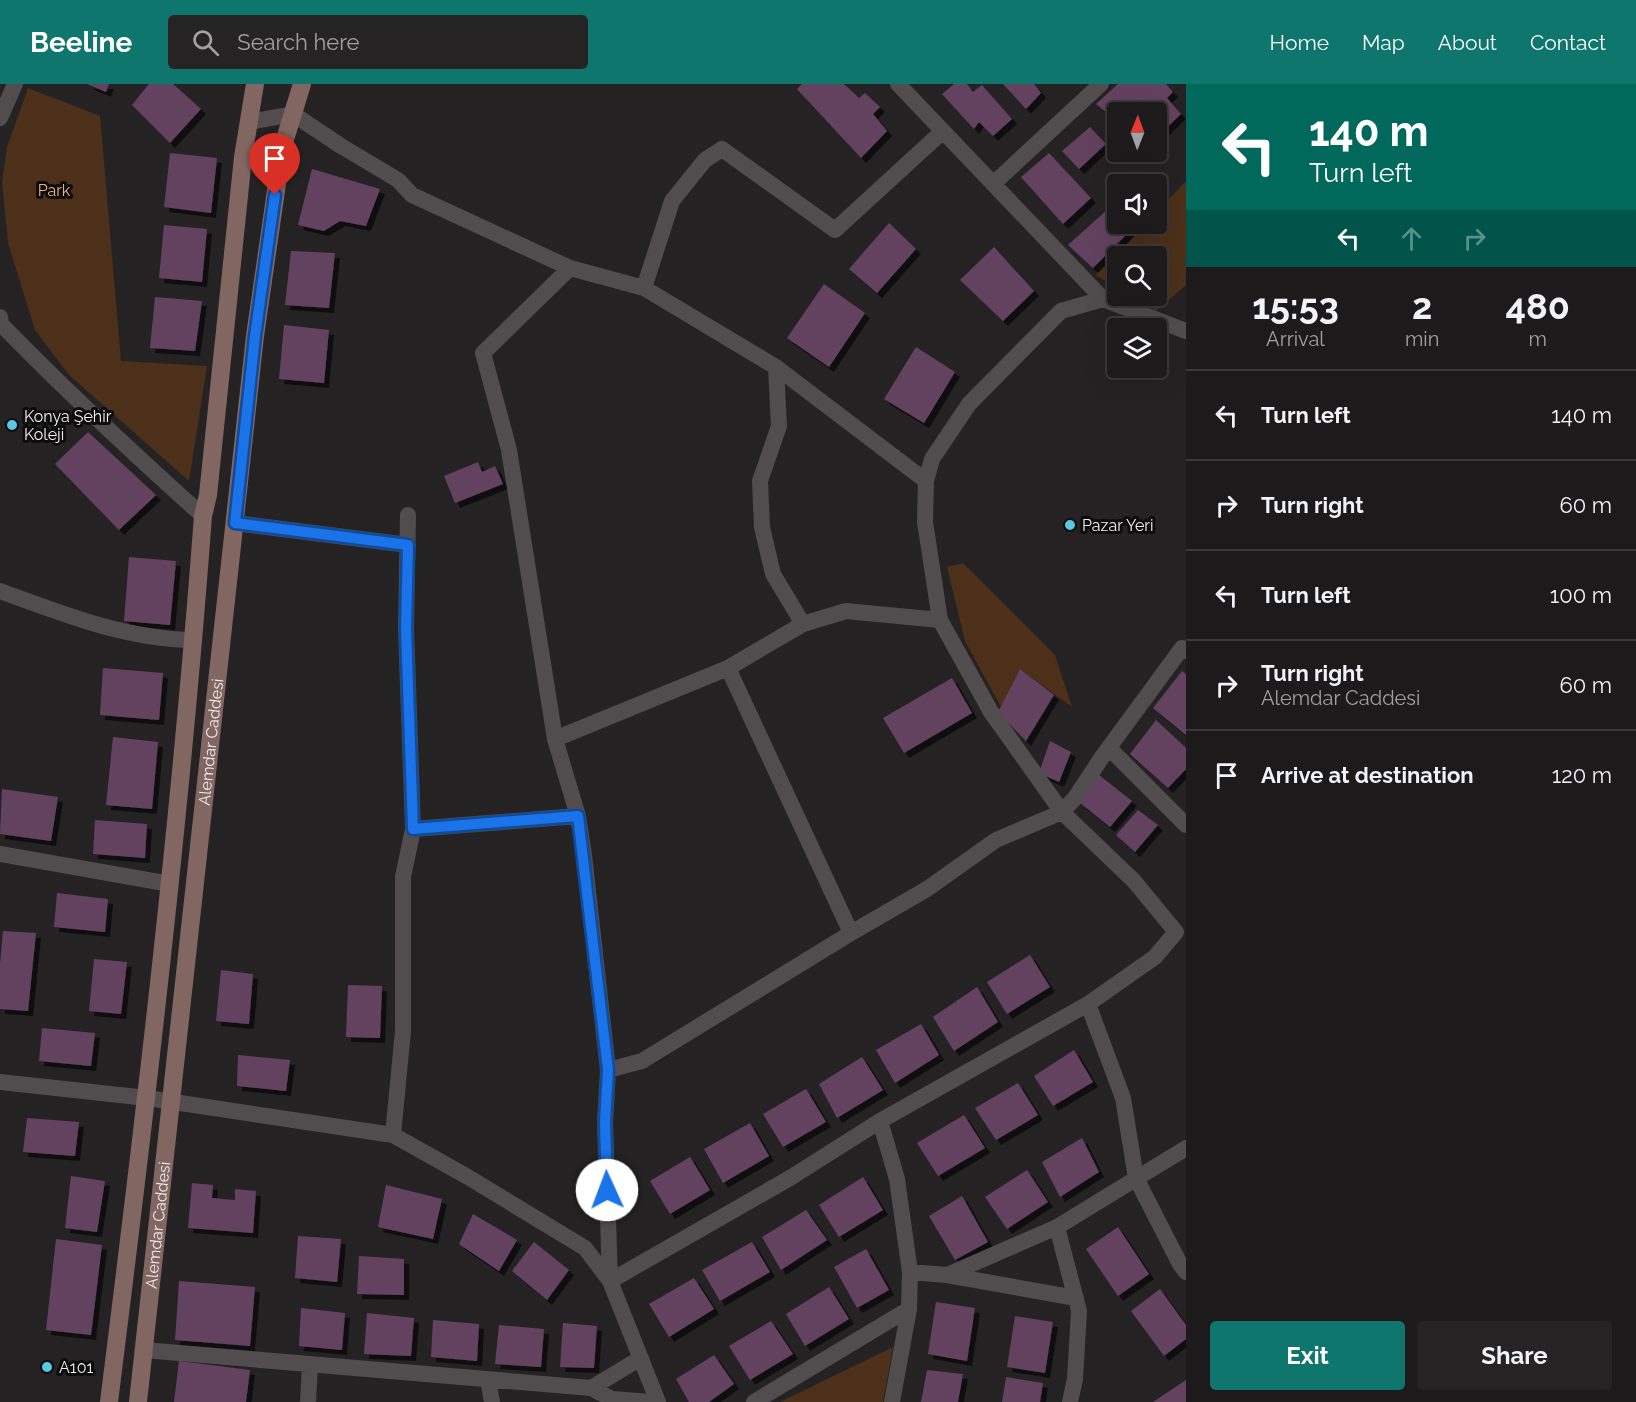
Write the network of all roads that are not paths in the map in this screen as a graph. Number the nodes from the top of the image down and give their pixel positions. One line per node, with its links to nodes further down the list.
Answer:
1 (15, 84): 7 (street)
2 (255, 84): 8 (main road, Alemdar Caddesi)
3 (302, 84): 6 (main road, Alemdar Caddesi)
4 (898, 84): 9 (street)
5 (1101, 84): 10 (street)
6 (293, 114): 8 (street); 11 (street); 20 (main road, Alemdar Caddesi)
7 (0, 118)
8 (249, 122): 19 (main road, Alemdar Caddesi)
9 (943, 131): 10 (street); 12 (street)
10 (993, 184): 13 (street)
11 (570, 268): 12 (street); 28 (street)
12 (644, 288): 16 (street)
13 (1103, 299): 15 (street); 17 (street)
14 (0, 317): 19 (street)
15 (1186, 330)
16 (776, 368): 17 (street); 24 (street)
17 (927, 482): 23 (street)
18 (408, 514): 21 (street)
19 (203, 516): 25 (main road, Alemdar Caddesi)
20 (235, 523): 21 (street); 41 (main road, Alemdar Caddesi)
21 (408, 545): 33 (street)
22 (0, 591): 25 (street)
23 (940, 620): 24 (street); 30 (street)
24 (803, 624): 27 (street)
25 (193, 640): 35 (main road, Alemdar Caddesi)
26 (1185, 648): 29 (street)
27 (728, 668): 28 (street); 36 (street)
28 (555, 739): 31 (street)
29 (1109, 748): 30 (street); 32 (street)
30 (1062, 812): 36 (street); 37 (street)
31 (578, 816): 33 (street); 38 (street)
32 (1186, 825)
33 (413, 829): 43 (street)
34 (0, 854): 35 (street)
35 (170, 884): 40 (main road, Alemdar Caddesi)
36 (851, 933): 38 (street)
37 (1088, 1004): 42 (street); 45 (street)
38 (608, 1070): 50 (street)
39 (0, 1082): 40 (street)
40 (147, 1098): 41 (street); 59 (main road, Alemdar Caddesi)
41 (172, 1103): 43 (street); 53 (main road, Alemdar Caddesi)
42 (880, 1121): 47 (street); 50 (street)
43 (393, 1135): 50 (street)
44 (1186, 1148): 45 (street)
45 (1136, 1178): 46 (street); 48 (street)
46 (1057, 1227): 49 (street); 51 (street)
47 (910, 1272): 49 (street); 52 (street)
48 (1186, 1272)
49 (947, 1275): 51 (street)
50 (610, 1281): 54 (street)
51 (1076, 1298): 66 (street)
52 (909, 1309): 58 (street); 65 (street)
53 (144, 1350): 55 (street); 60 (main road, Alemdar Caddesi)
54 (641, 1358): 57 (street); 64 (street)
55 (310, 1365): 56 (street); 61 (street)
56 (488, 1380): 57 (street); 62 (street)
57 (591, 1388): 63 (street)
58 (758, 1401)
59 (109, 1402)
60 (138, 1402)
61 (308, 1402)
62 (492, 1402)
63 (651, 1402)
64 (658, 1402)
65 (892, 1402)
66 (1070, 1402)

